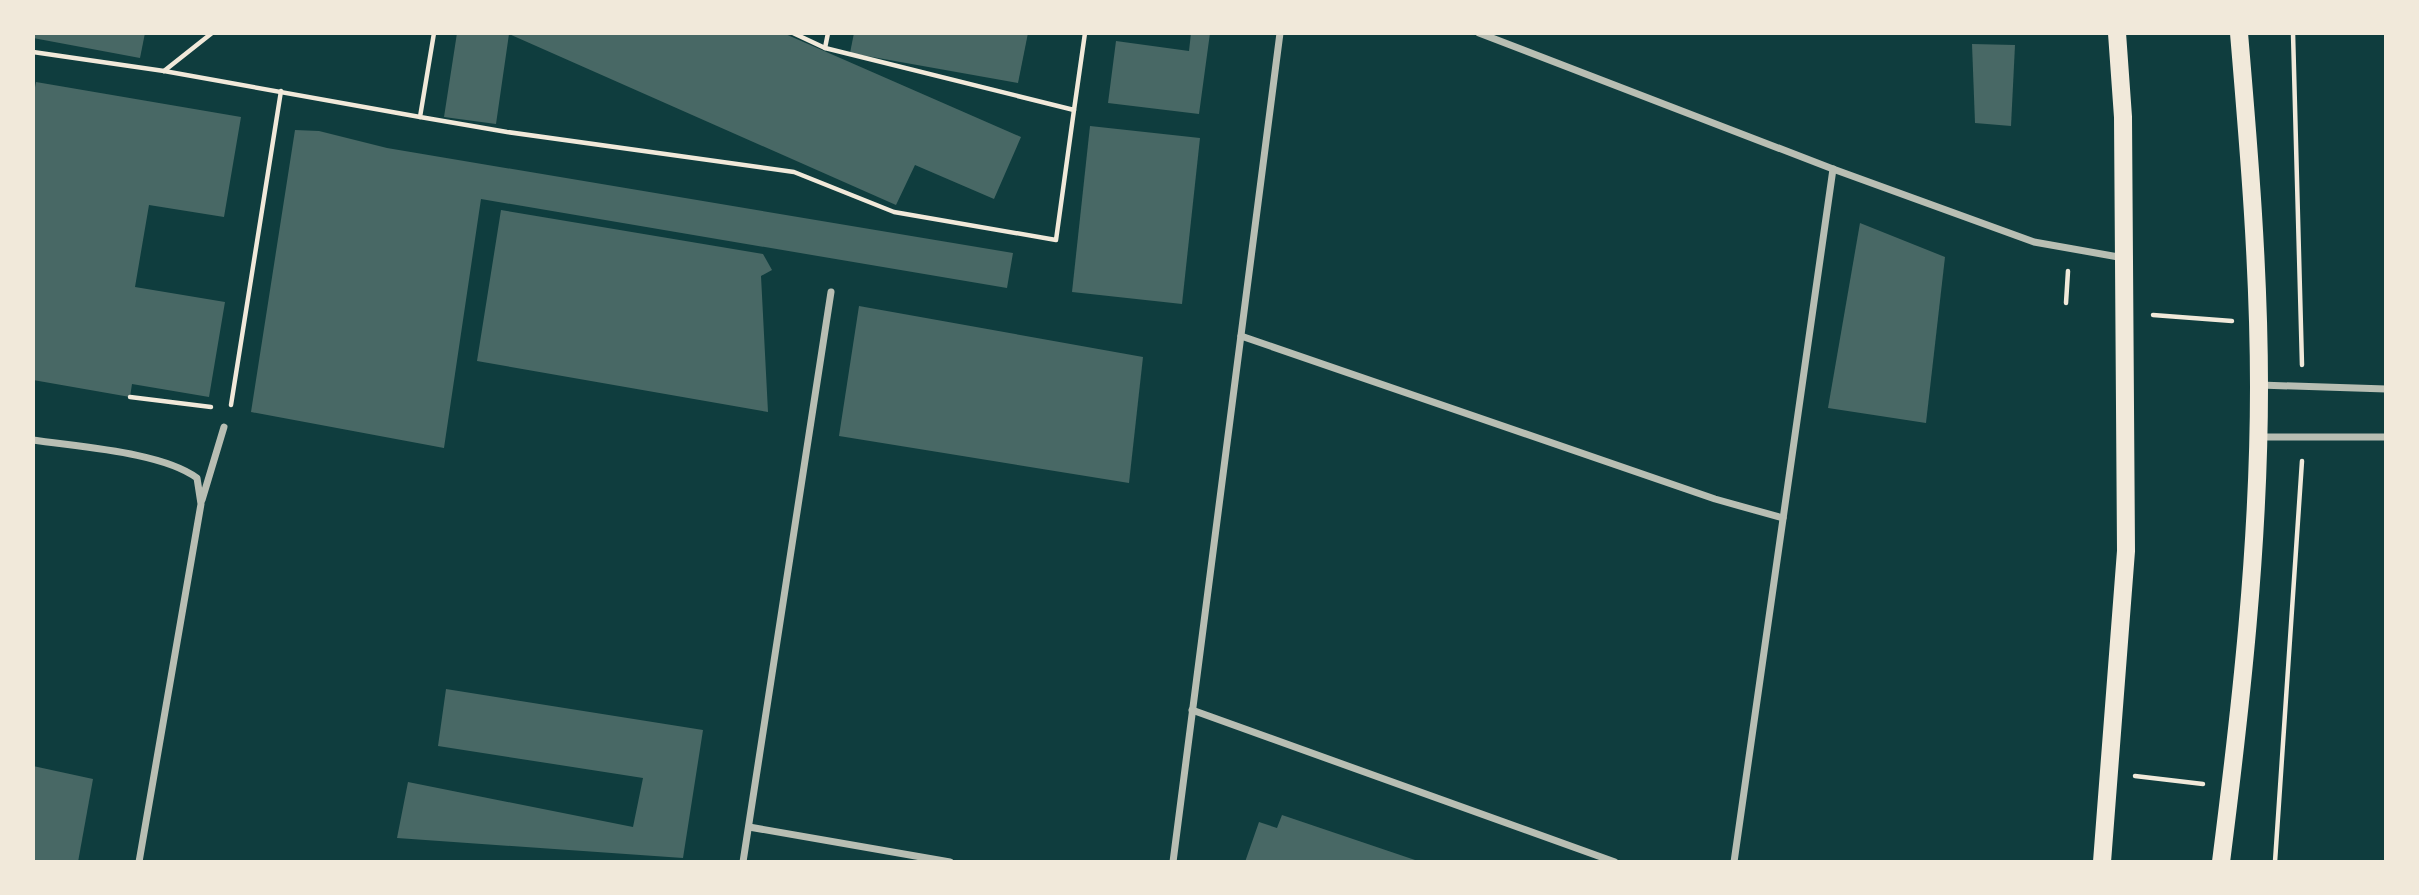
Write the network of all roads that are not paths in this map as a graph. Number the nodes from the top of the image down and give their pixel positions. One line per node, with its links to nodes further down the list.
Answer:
1 (1280, 33): 8 (street)
2 (1479, 33): 5 (street)
3 (2117, 33): 6 (main road)
4 (2239, 33): 9 (main road)
5 (1833, 169): 6 (street); 16 (street)
6 (2124, 258): 25 (main road)
7 (831, 292): 18 (street)
8 (1241, 336): 16 (street); 17 (street)
9 (2259, 385): 10 (street); 13 (main road)
10 (2386, 389)
11 (224, 427): 15 (street)
12 (2386, 437): 13 (street)
13 (2259, 438): 26 (main road)
14 (33, 440): 15 (street)
15 (201, 504): 19 (street)
16 (1783, 518): 24 (street)
17 (1192, 710): 22 (street); 23 (street)
18 (749, 827): 20 (street); 21 (street)
19 (139, 862)
20 (743, 862)
21 (950, 862)
22 (1172, 862)
23 (1615, 862)
24 (1734, 862)
25 (2102, 862)
26 (2221, 862)

